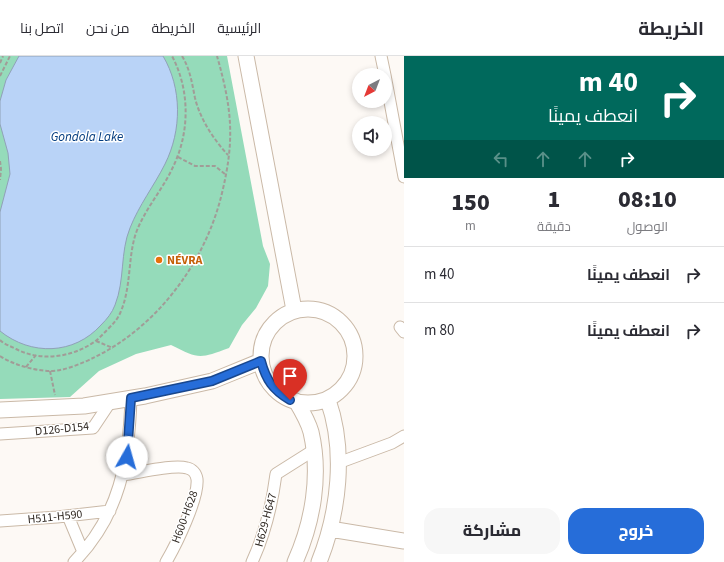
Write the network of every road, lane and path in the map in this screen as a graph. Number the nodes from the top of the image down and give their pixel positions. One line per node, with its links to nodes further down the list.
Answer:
1 (4, 56): 8 (path)
2 (10, 56): 10 (path)
3 (172, 56): 12 (path)
4 (182, 56): 13 (path)
5 (218, 56): 13 (path)
6 (246, 56): 18 (street)
7 (381, 56): 9 (street)
8 (0, 63)
9 (384, 68)
10 (0, 76)
11 (391, 108): 16 (street)
12 (178, 156): 15 (path); 20 (path)
13 (229, 156): 15 (path)
14 (0, 161): 17 (path)
15 (226, 175): 21 (path)
16 (404, 176)
17 (0, 180)
18 (294, 310): 24 (street); 28 (street)
19 (0, 340): 22 (path)
20 (96, 341): 21 (path); 22 (path)
21 (113, 348): 26 (path)
22 (36, 355): 25 (path)
23 (0, 356): 25 (path)
24 (261, 361): 27 (street); 30 (street)
25 (26, 367): 26 (path)
26 (50, 371): 31 (path)
27 (131, 398): 29 (street); 37 (street)
28 (328, 400): 30 (street); 36 (street)
29 (111, 401): 31 (street); 33 (street, D126-D154)
30 (296, 402): 35 (street)
31 (56, 407): 32 (street)
32 (0, 410)
33 (0, 434)
34 (404, 436): 36 (street)
35 (314, 450): 46 (street, H629-H647); 47 (street)
36 (338, 463): 41 (street)
37 (123, 475): 38 (street); 45 (street, H600-H628)
38 (110, 510): 39 (street, H511-H590); 43 (street)
39 (68, 516): 40 (street, H511-H590); 43 (street)
40 (0, 521)
41 (330, 529): 42 (street); 48 (street)
42 (404, 541)
43 (84, 552): 44 (street)
44 (74, 562)
45 (166, 562)
46 (252, 562)
47 (295, 562)
48 (320, 562)

